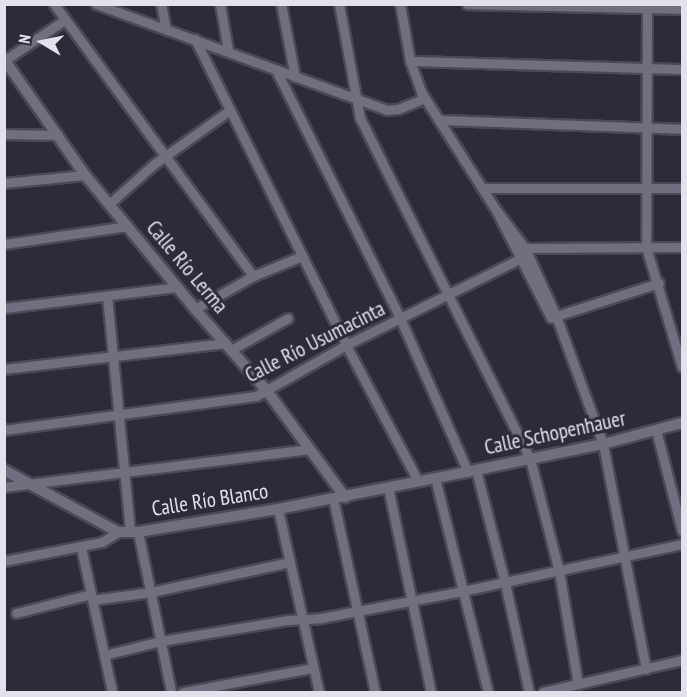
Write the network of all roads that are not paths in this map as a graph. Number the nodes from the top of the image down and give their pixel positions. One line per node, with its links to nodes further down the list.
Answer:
1 (54, 4): 11 (street)
2 (161, 4): 12 (street)
3 (220, 4): 14 (street)
4 (281, 4): 22 (street)
5 (339, 4): 24 (street)
6 (399, 4): 16 (street)
7 (467, 4): 9 (street)
8 (102, 6): 12 (street)
9 (647, 6): 10 (street); 17 (street)
10 (682, 9)
11 (63, 21): 15 (street); 31 (street)
12 (166, 29): 13 (street)
13 (195, 39): 14 (street); 25 (street)
14 (228, 50): 19 (street)
15 (5, 59): 21 (street, Calle Río Lerma)
16 (410, 61): 17 (street); 23 (street)
17 (646, 69): 18 (street); 28 (street)
18 (682, 69)
19 (276, 70): 22 (street); 53 (street)
20 (4, 76): 21 (street)
21 (17, 76): 30 (street, Calle Río Lerma)
22 (295, 77): 24 (street)
23 (425, 98): 24 (street); 26 (street)
24 (357, 100): 47 (street)
25 (230, 110): 31 (street); 43 (street)
26 (440, 120): 28 (street); 34 (street)
27 (682, 129): 28 (street)
28 (646, 130): 35 (street)
29 (4, 134): 30 (street)
30 (58, 135): 32 (street, Calle Río Lerma)
31 (164, 157): 37 (street); 44 (street)
32 (85, 175): 33 (street); 37 (street, Calle Río Lerma)
33 (4, 183)
34 (482, 188): 35 (street); 42 (street)
35 (646, 188): 36 (street); 41 (street)
36 (682, 188)
37 (109, 204): 38 (street, Calle Río Lerma)
38 (127, 226): 39 (street); 46 (street, Calle Río Lerma)
39 (4, 244)
40 (682, 247): 41 (street)
41 (646, 248): 42 (street); 45 (street)
42 (523, 253): 47 (street, Calle Río Usumacinta); 51 (street); 54 (street)
43 (302, 256): 44 (street); 55 (street)
44 (253, 276): 50 (street)
45 (659, 283): 51 (street); 58 (street)
46 (177, 287): 48 (street); 50 (street, Calle Río Lerma)
47 (450, 294): 53 (street, Calle Río Usumacinta); 67 (street)
48 (107, 296): 49 (street); 57 (street)
49 (4, 308)
50 (195, 309): 56 (street, Calle Río Lerma)
51 (556, 316): 54 (street)
52 (288, 318): 56 (street)
53 (400, 318): 55 (street, Calle Río Usumacinta); 70 (street)
54 (562, 337): 65 (street)
55 (346, 345): 60 (street, Calle Río Usumacinta); 72 (street)
56 (228, 346): 57 (street); 60 (street, Calle Río Lerma)
57 (112, 356): 59 (street); 61 (street)
58 (682, 367)
59 (4, 369)
60 (267, 390): 61 (street, Calle Río Usumacinta); 66 (street, Calle Río Lerma)
61 (118, 416): 63 (street, Calle Río Usumacinta); 69 (street)
62 (682, 423): 64 (street, Calle Schopenhauer)
63 (4, 430)
64 (656, 430): 65 (street, Calle Schopenhauer); 79 (street)
65 (603, 444): 67 (street, Calle Schopenhauer); 83 (street)
66 (309, 449): 69 (street); 76 (street, Calle Río Lerma)
67 (530, 459): 70 (street, Calle Schopenhauer); 86 (street)
68 (4, 470): 73 (street)
69 (124, 471): 73 (street); 80 (street)
70 (472, 471): 71 (street, Calle Schopenhauer); 87 (street)
71 (435, 478): 72 (street, Calle Río Blanco); 88 (street)
72 (418, 481): 75 (street, Calle Río Blanco)
73 (27, 484): 74 (street); 80 (street)
74 (4, 487)
75 (388, 487): 76 (street, Calle Río Blanco); 91 (street)
76 (345, 496): 77 (street, Calle Río Blanco)
77 (333, 498): 78 (street, Calle Río Blanco); 92 (street)
78 (278, 509): 80 (street, Calle Río Blanco); 85 (street)
79 (682, 531)
80 (129, 532): 82 (street); 89 (street)
81 (682, 544): 83 (street)
82 (81, 547): 84 (street); 90 (street)
83 (623, 557): 86 (street); 99 (street)
84 (4, 561)
85 (290, 562): 89 (street); 94 (street)
86 (559, 571): 87 (street); 100 (street)
87 (505, 583): 88 (street); 108 (street)
88 (463, 591): 91 (street); 107 (street)
89 (151, 592): 90 (street); 95 (street)
90 (92, 597): 93 (street); 96 (street)
91 (411, 601): 92 (street); 106 (street)
92 (357, 611): 94 (street); 105 (street)
93 (16, 613)
94 (302, 620): 95 (street); 98 (street)
95 (161, 641): 96 (street); 102 (street)
96 (104, 655): 101 (street)
97 (682, 660): 99 (street)
98 (313, 668): 103 (street); 104 (street)
99 (646, 669): 100 (street)
100 (578, 684): 109 (street)
101 (111, 693)
102 (171, 693)
103 (183, 693)
104 (319, 693)
105 (375, 693)
106 (431, 693)
107 (488, 693)
108 (529, 693)
109 (543, 693)

